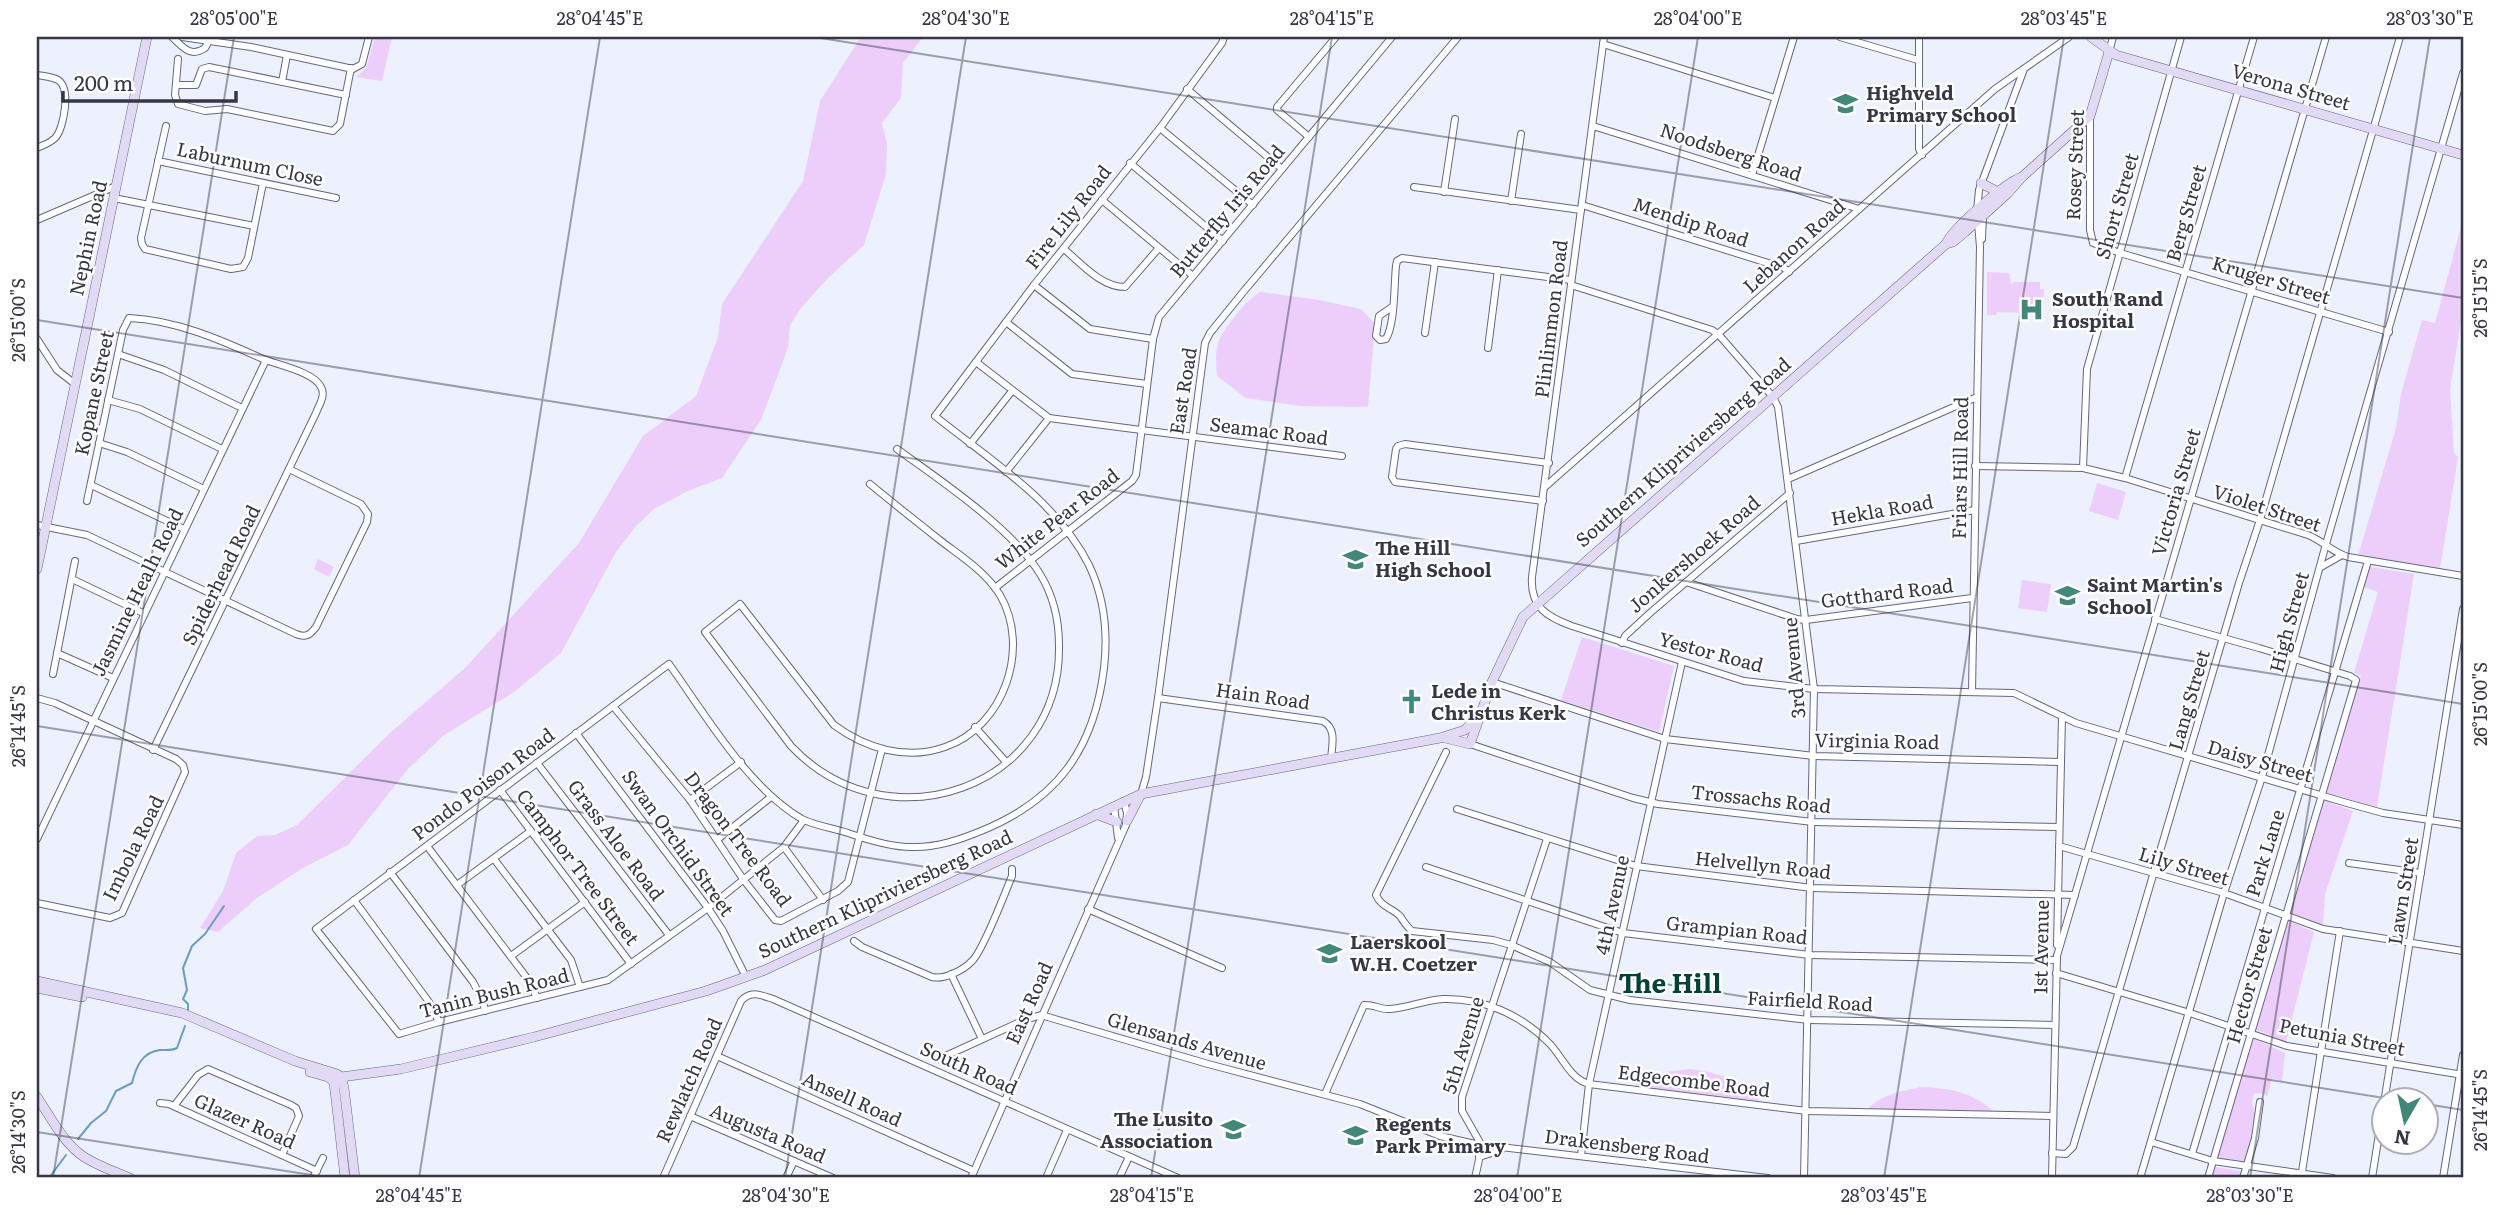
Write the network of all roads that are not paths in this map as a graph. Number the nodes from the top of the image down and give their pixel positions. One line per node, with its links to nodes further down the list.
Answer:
1 (147, 37): 58 (street, Nephin Road)
2 (172, 37): 19 (street)
3 (182, 37): 19 (street)
4 (369, 37): 25 (street)
5 (1224, 37): 33 (street, Fire Lily Road)
6 (1336, 37): 46 (street)
7 (1392, 37): 46 (street, Butterfly Iris Road)
8 (1458, 37): 111 (street, East Road)
9 (1794, 37): 37 (street)
10 (1840, 37): 24 (street)
11 (1919, 37): 24 (street)
12 (2069, 37): 26 (street, Lebanon Road)
13 (2091, 37): 21 (street)
14 (2113, 37): 21 (street, Rosey Street)
15 (2181, 37): 27 (street, Short Street)
16 (2254, 37): 34 (street, Berg Street)
17 (2326, 37): 38 (street, Victoria Street)
18 (2400, 37): 44 (street, Lang Street)
19 (210, 38): 22 (street)
20 (1604, 40): 37 (street); 42 (street, Plinlimmon Road)
21 (2109, 52): 27 (street, Verona Street); 39 (street, Rosey Street)
22 (287, 55): 25 (street); 30 (street)
23 (178, 59): 32 (street)
24 (1918, 60): 49 (street)
25 (351, 68): 35 (street)
26 (2024, 68): 31 (street, Lebanon Road); 36 (street, Friars Hill Road)
27 (2171, 71): 34 (street, Verona Street); 79 (street, Short Street)
28 (2463, 73): 48 (street, High Street)
29 (37, 75): 47 (street)
30 (282, 82): 32 (street); 35 (street)
31 (2003, 83): 36 (street); 49 (street, Lebanon Road)
32 (176, 85): 35 (street)
33 (1187, 89): 43 (street, Fire Lily Road); 53 (street)
34 (2238, 90): 38 (street, Verona Street); 83 (street, Berg Street)
35 (345, 95)
36 (2013, 96): 57 (street, Friars Hill Road)
37 (1775, 98): 54 (street)
38 (2305, 110): 44 (street, Verona Street); 87 (street, Victoria Street)
39 (2090, 116): 55 (street, Southern Klipriviersberg Road); 76 (street, Rosey Street)
40 (1455, 119): 60 (street)
41 (166, 126): 51 (street)
42 (1593, 126): 54 (street, Noodsberg Road); 68 (street, Plinlimmon Road)
43 (1160, 128): 52 (street, Fire Lily Road); 67 (street)
44 (2374, 129): 48 (street, Verona Street); 89 (street, Lang Street)
45 (1521, 134): 65 (street)
46 (1309, 137): 53 (street, Butterfly Iris Road)
47 (37, 148)
48 (2442, 149): 50 (street, Verona Street); 91 (street, High Street)
49 (1922, 155): 69 (street, Lebanon Road)
50 (2463, 155)
51 (158, 161): 56 (street, Laburnum Close); 66 (street)
52 (1130, 163): 64 (street, Fire Lily Road); 75 (street)
53 (1282, 169): 67 (street, Butterfly Iris Road)
54 (1752, 174): 69 (street, Noodsberg Road)
55 (2022, 177): 61 (street, Southern Klipriviersberg Road); 70 (street, Southern Klipriviersberg Road)
56 (263, 183): 63 (street, Laburnum Close); 72 (street)
57 (1983, 184): 61 (street); 70 (street, Friars Hill Road)
58 (116, 186): 62 (street, Nephin Road); 71 (street)
59 (1414, 187): 60 (street, Mendip Road)
60 (1444, 192): 65 (street, Mendip Road)
61 (1998, 192): 70 (street, Southern Klipriviersberg Road)
62 (114, 198): 66 (street); 102 (street, Nephin Road)
63 (336, 198)
64 (1102, 200): 77 (street); 78 (street, Fire Lily Road)
65 (1511, 201): 68 (street, Mendip Road)
66 (149, 204): 72 (street); 72 (street)
67 (1253, 205): 75 (street, Butterfly Iris Road)
68 (1582, 208): 82 (street, Mendip Road); 85 (street, Plinlimmon Road)
69 (1860, 209): 82 (street, Lebanon Road)
70 (1980, 213): 73 (street, Southern Klipriviersberg Road); 74 (street, Friars Hill Road)
71 (37, 220)
72 (254, 226)
73 (1961, 231): 74 (street); 105 (street, Southern Klipriviersberg Road)
74 (1979, 240): 106 (street, Friars Hill Road)
75 (1223, 241): 84 (street, Butterfly Iris Road)
76 (2103, 247): 79 (street, Kruger Street)
77 (1158, 249): 78 (street); 84 (street)
78 (1064, 250): 86 (street, Fire Lily Road)
79 (2120, 253): 83 (street, Kruger Street); 119 (street, Short Street)
80 (1435, 262): 81 (street, 3rd Avenue); 88 (street, 3rd Avenue); 92 (street)
81 (1498, 270): 85 (street, 3rd Avenue); 96 (street)
82 (1789, 272): 93 (street, Lebanon Road)
83 (2186, 272): 87 (street, Kruger Street); 122 (street, Berg Street)
84 (1193, 276): 95 (street, Butterfly Iris Road)
85 (1571, 283): 93 (street, 3rd Avenue); 117 (street, Plinlimmon Road)
86 (1034, 285): 90 (street, Fire Lily Road); 95 (street)
87 (2251, 291): 89 (street, Kruger Street); 129 (street, Victoria Street)
88 (1392, 307): 88 (street)
89 (2321, 312): 91 (street, Kruger Street); 133 (street, Lang Street)
90 (1006, 322): 101 (street, Fire Lily Road); 103 (street)
91 (2389, 331): 138 (street, High Street)
92 (1425, 333)
93 (1719, 335): 105 (street, 3rd Avenue); 126 (street, Lebanon Road)
94 (37, 339): 97 (street)
95 (1153, 339): 103 (street, Butterfly Iris Road)
96 (1488, 348)
97 (46, 353): 99 (street); 102 (street)
98 (118, 354): 100 (street, Kopane Street); 107 (street, Kopane Street); 108 (street)
99 (37, 358)
100 (266, 360): 108 (street, Jasmine Healh Road); 120 (street, Spiderhead Road)
101 (976, 362): 104 (street); 113 (street, Fire Lily Road)
102 (75, 384): 134 (street, Nephin Road)
103 (1147, 384): 110 (street, Butterfly Iris Road)
104 (1012, 391): 109 (street); 113 (street)
105 (1773, 397): 123 (street, 3rd Avenue); 152 (street, Southern Klipriviersberg Road)
106 (1978, 397): 118 (street, Friars Hill Road); 123 (street)
107 (108, 400): 112 (street, Kopane Street); 114 (street)
108 (242, 408): 114 (street, Jasmine Healh Road)
109 (1049, 418): 110 (street, Seamac Road); 121 (street)
110 (1142, 431): 111 (street, Seamac Road); 136 (street, White Pear Road)
111 (1192, 437): 116 (street, Seamac Road); 169 (street, East Road)
112 (99, 443): 125 (street, Kopane Street); 127 (street)
113 (970, 444): 121 (street)
114 (222, 449): 127 (street, Jasmine Healh Road)
115 (897, 449): 140 (street)
116 (1342, 456)
117 (1549, 463): 126 (street, Plinlimmon Road); 131 (street)
118 (1976, 466): 119 (street, Violet Street); 132 (street, Friars Hill Road)
119 (2083, 468): 122 (street, Violet Street)
120 (289, 469): 151 (street, Spiderhead Road); 151 (street)
121 (1006, 472): 136 (street)
122 (2125, 478): 129 (street, Violet Street)
123 (1788, 479): 128 (street, 3rd Avenue)
124 (870, 484): 149 (street)
125 (91, 485): 130 (street, Kopane Street); 135 (street)
126 (1546, 486): 131 (street, Plinlimmon Road)
127 (204, 489): 135 (street, Jasmine Healh Road)
128 (1790, 493): 137 (street, 3rd Avenue); 148 (street, Jonkershoek Road)
129 (2191, 499): 133 (street, Violet Street); 155 (street, Victoria Street)
130 (87, 501)
131 (1543, 501): 152 (street, Plinlimmon Road)
132 (1975, 510): 137 (street, Hekla Road); 150 (street, Friars Hill Road)
133 (2260, 520): 138 (street, Violet Street); 157 (street, Lang Street)
134 (41, 526): 143 (street, Nephin Road); 145 (street)
135 (184, 529): 145 (street, Jasmine Healh Road)
136 (1069, 531): 140 (street, White Pear Road); 210 (street)
137 (1796, 541): 156 (street, 3rd Avenue)
138 (2326, 544): 139 (street, Violet Street); 144 (street, High Street)
139 (2342, 555): 142 (street, Violet Street); 144 (street)
140 (1031, 560): 149 (street, White Pear Road); 187 (street)
141 (75, 561): 147 (street)
142 (2368, 561): 146 (street, Violet Street); 162 (street, Park Lane)
143 (37, 569)
144 (2320, 569): 160 (street, High Street)
145 (163, 572): 151 (street); 154 (street, Jasmine Healh Road)
146 (2463, 576)
147 (72, 579): 154 (street); 159 (street)
148 (1686, 582): 156 (street, Gotthard Road); 158 (street, Jonkershoek Road)
149 (995, 587): 174 (street)
150 (1972, 598): 156 (street, Gotthard Road); 167 (street, Friars Hill Road)
151 (226, 602): 181 (street, Spiderhead Road)
152 (1538, 603): 158 (street, Yestor Road); 165 (street, Southern Klipriviersberg Road)
153 (2463, 609): 203 (street, Lawn Street)
154 (143, 613): 164 (street, Jasmine Healh Road)
155 (2155, 619): 157 (street); 176 (street, Victoria Street)
156 (1806, 620): 166 (street, 3rd Avenue)
157 (2223, 638): 160 (street); 184 (street, Lang Street)
158 (1622, 643): 161 (street, Yestor Road)
159 (57, 653): 163 (street); 164 (street)
160 (2295, 659): 162 (street); 190 (street, High Street)
161 (1682, 662): 166 (street, Yestor Road); 178 (street, 4th Avenue)
162 (2335, 671): 191 (street, Park Lane); 195 (street, Hector Street)
163 (53, 674)
164 (113, 678): 173 (street, Jasmine Healh Road)
165 (1492, 682): 171 (street, Southern Klipriviersberg Road); 178 (street, Virginia Road)
166 (1814, 689): 167 (street, Yestor Road); 183 (street, 3rd Avenue)
167 (1972, 692): 172 (street, Daisy Street)
168 (37, 698): 173 (street)
169 (1158, 698): 185 (street, Hain Road); 194 (street, East Road)
170 (613, 706): 175 (street, Pondo Poison Road); 186 (street, Pondo Poison Road); 197 (street, Dragon Tree Road)
171 (1480, 713): 177 (street, Southern Klipriviersberg Road); 179 (street, Southern Klipriviersberg Road)
172 (2062, 716): 176 (street, Daisy Street); 188 (street, 1st Avenue)
173 (93, 722): 181 (street); 211 (street, Jasmine Healh Road)
174 (975, 727): 180 (street); 187 (street)
175 (576, 733): 189 (street, Pondo Poison Road); 239 (street, Swan Orchid Street)
176 (2121, 736): 184 (street, Daisy Street); 218 (street, Victoria Street)
177 (1440, 737): 179 (street, Southern Klipriviersberg Road); 185 (street, Southern Klipriviersberg Road)
178 (1665, 739): 183 (street, Virginia Road); 198 (street, 4th Avenue)
179 (1470, 744): 198 (street, Trossachs Road)
180 (882, 749): 193 (street, Dragon Tree Road); 193 (street)
181 (153, 750): 237 (street, Imbola Road)
182 (1446, 752): 249 (street, Fairfield Road)
183 (1814, 756): 188 (street, Virginia Road); 206 (street, 3rd Avenue)
184 (2189, 756): 190 (street, Daisy Street); 226 (street, Lang Street)
185 (1331, 758): 194 (street, Southern Klipriviersberg Road)
186 (741, 762): 196 (street); 197 (street)
187 (1006, 762): 193 (street)
188 (2060, 762): 208 (street, 1st Avenue)
189 (537, 763): 192 (street, Pondo Poison Road); 246 (street, Grass Aloe Road)
190 (2262, 777): 191 (street, Daisy Street); 231 (street, High Street)
191 (2301, 789): 195 (street, Daisy Street); 238 (street, Park Lane)
192 (500, 790): 209 (street, Camphor Tree Street); 215 (street, Pondo Poison Road)
193 (871, 793): 210 (street, Dragon Tree Road)
194 (1141, 794): 199 (street, Southern Klipriviersberg Road); 204 (street)
195 (2321, 795): 203 (street, Daisy Street); 241 (street, Hector Street)
196 (771, 797): 202 (street); 212 (street)
197 (690, 800): 212 (street, Dragon Tree Road)
198 (1652, 803): 206 (street, Trossachs Road); 221 (street, 4th Avenue)
199 (1119, 804): 201 (street, Southern Klipriviersberg Road); 204 (street); 205 (street)
200 (1457, 809): 213 (street, Helvellyn Road)
201 (1096, 814): 205 (street); 258 (street, Southern Klipriviersberg Road)
202 (804, 820): 210 (street); 217 (street, Tanin Bush Road)
203 (2431, 820): 207 (street, Daisy Street); 225 (street, Lawn Street)
204 (1127, 821): 214 (street, East Road)
205 (1116, 822): 214 (street)
206 (1813, 822): 208 (street, Trossachs Road); 229 (street, 3rd Avenue)
207 (2463, 825)
208 (2059, 827): 216 (street, 1st Avenue)
209 (531, 831): 219 (street); 236 (street, Camphor Tree Street)
210 (860, 838): 234 (street, Dragon Tree Road)
211 (37, 839)
212 (718, 839): 227 (street, Dragon Tree Road)
213 (1547, 839): 221 (street, Helvellyn Road); 235 (street, 5th Avenue)
214 (1118, 840): 240 (street, East Road)
215 (427, 846): 224 (street, Pondo Poison Road); 228 (street)
216 (2059, 846): 218 (street, Lily Street); 230 (street, 1st Avenue)
217 (784, 847): 227 (street, Tanin Bush Road); 234 (street)
218 (2087, 854): 226 (street, Lily Street); 232 (street, Victoria Street)
219 (494, 859): 228 (street); 243 (street)
220 (2349, 863): 225 (street)
221 (1636, 866): 229 (street, Helvellyn Road); 245 (street, 4th Avenue)
222 (1426, 867): 235 (street, Grampian Road)
223 (1012, 869): 257 (street)
224 (390, 872): 233 (street, Pondo Poison Road); 268 (street)
225 (2421, 873): 248 (street, Lawn Street)
226 (2153, 875): 231 (street, Lily Street); 263 (street, Lang Street)
227 (743, 879): 234 (street, Dragon Tree Road); 239 (street, Tanin Bush Road)
228 (457, 885): 252 (street)
229 (1811, 888): 230 (street, Helvellyn Road); 251 (street, 3rd Avenue)
230 (2058, 894): 232 (street, Helvellyn Road); 253 (street, 1st Avenue)
231 (2224, 894): 238 (street, Lily Street); 269 (street, High Street)
232 (2075, 895): 253 (street, Victoria Street)
233 (354, 900): 242 (street, Pondo Poison Road); 272 (street)
234 (823, 900)
235 (1526, 901): 245 (street, Grampian Road); 249 (street, 5th Avenue)
236 (585, 902): 243 (street); 254 (street, Camphor Tree Street)
237 (37, 903)
238 (2265, 907): 241 (street, Lily Street); 274 (street, Park Lane)
239 (708, 908): 246 (street, Tanin Bush Road); 258 (street, Swan Orchid Street)
240 (1087, 909): 255 (street); 270 (street, East Road)
241 (2286, 915): 244 (street, Lily Street); 275 (street, Hector Street)
242 (316, 929): 272 (street, Tanin Bush Road)
243 (547, 929): 252 (street); 260 (street)
244 (2340, 932): 248 (street, Lily Street); 277 (street)
245 (1623, 933): 251 (street, Grampian Road); 265 (street, 4th Avenue)
246 (669, 935): 254 (street, Tanin Bush Road)
247 (854, 941): 257 (street)
248 (2410, 942): 250 (street, Lily Street); 281 (street, Lawn Street)
249 (1511, 945): 265 (street, Fairfield Road); 267 (street, 5th Avenue)
250 (2463, 951)
251 (1810, 955): 253 (street, Grampian Road); 271 (street, 3rd Avenue)
252 (511, 956): 266 (street)
253 (2057, 958): 256 (street, 1st Avenue)
254 (631, 964): 260 (street, Tanin Bush Road)
255 (1222, 968)
256 (2056, 973): 263 (street, Petunia Street); 273 (street, 1st Avenue)
257 (951, 974): 276 (street)
258 (746, 977): 283 (street, Southern Klipriviersberg Road)
259 (37, 981): 262 (street, Southern Klipriviersberg Road)
260 (580, 987): 266 (street, Tanin Bush Road)
261 (37, 988): 262 (street, Southern Klipriviersberg Road)
262 (51, 988): 284 (street, Southern Klipriviersberg Road)
263 (2120, 992): 269 (street, Petunia Street); 300 (street, Lang Street)
264 (746, 996): 279 (street, Rewlatch Road); 289 (street, South Road)
265 (1608, 996): 271 (street, Fairfield Road); 285 (street, 4th Avenue)
266 (537, 998): 268 (street, Tanin Bush Road)
267 (1492, 1006): 285 (street, Edgecombe Road); 286 (street, Edgecombe Road); 298 (street, 5th Avenue)
268 (485, 1011): 272 (street, Tanin Bush Road)
269 (2190, 1013): 274 (street, Petunia Street); 297 (street, High Street)
270 (1041, 1015): 276 (street); 286 (street, Glensands Avenue); 289 (street, East Road)
271 (1809, 1020): 273 (street, Fairfield Road); 293 (street, 3rd Avenue)
272 (439, 1022)
273 (2055, 1025): 295 (street, 1st Avenue)
274 (2230, 1026): 275 (street, Petunia Street); 301 (street, Park Lane)
275 (2251, 1032): 277 (street, Petunia Street); 308 (street, Hector Street)
276 (982, 1039): 280 (street)
277 (2321, 1052): 281 (street, Petunia Street); 312 (street)
278 (2463, 1055): 282 (street)
279 (717, 1056): 294 (street, Rewlatch Road); 311 (street, Ansell Road)
280 (939, 1059)
281 (2390, 1063): 282 (street, Petunia Street); 331 (street, Lawn Street)
282 (2462, 1074): 332 (street)
283 (364, 1075): 284 (street, Southern Klipriviersberg Road); 288 (street)
284 (338, 1080): 288 (street); 315 (street)
285 (1590, 1084): 293 (street, Edgecombe Road); 303 (street, 4th Avenue)
286 (1325, 1094): 298 (street)
287 (37, 1097): 313 (street)
288 (345, 1098): 316 (street)
289 (1003, 1100): 296 (street, South Road); 311 (street, East Road)
290 (160, 1102): 292 (street, Glazer Road)
291 (2260, 1102): 309 (street)
292 (174, 1106): 302 (street, Glazer Road); 302 (street)
293 (1807, 1111): 295 (street, Edgecombe Road); 325 (street, 3rd Avenue)
294 (690, 1116): 306 (street, Augusta Road); 317 (street, Rewlatch Road)
295 (2053, 1116): 300 (street, 1st Avenue)
296 (1067, 1130): 304 (street, South Road); 320 (street)
297 (2151, 1142): 301 (street); 327 (street, High Street)
298 (1478, 1143): 299 (street, Drakensberg Road); 307 (street)
299 (1510, 1149): 303 (street, Drakensberg Road); 307 (street)
300 (2052, 1153): 326 (street, 1st Avenue)
301 (2192, 1154): 308 (street)
302 (282, 1155): 310 (street, Glazer Road)
303 (1581, 1156): 324 (street, Drakensberg Road)
304 (1129, 1157): 321 (street); 322 (street, South Road)
305 (323, 1158): 310 (street)
306 (794, 1161): 318 (street); 319 (street, Augusta Road)
307 (1478, 1161): 323 (street)
308 (2213, 1161): 309 (street); 328 (street, Hector Street)
309 (2248, 1165): 312 (street); 329 (street)
310 (317, 1171): 314 (street)
311 (972, 1175)
312 (2302, 1176): 330 (street)
313 (130, 1178)
314 (313, 1178)
315 (345, 1178)
316 (355, 1178)
317 (663, 1178)
318 (786, 1178)
319 (833, 1178)
320 (1046, 1178)
321 (1119, 1178)
322 (1178, 1178)
323 (1475, 1178)
324 (1768, 1178)
325 (1804, 1178)
326 (2052, 1178)
327 (2140, 1178)
328 (2208, 1178)
329 (2244, 1178)
330 (2333, 1178)
331 (2372, 1178)
332 (2443, 1178)

